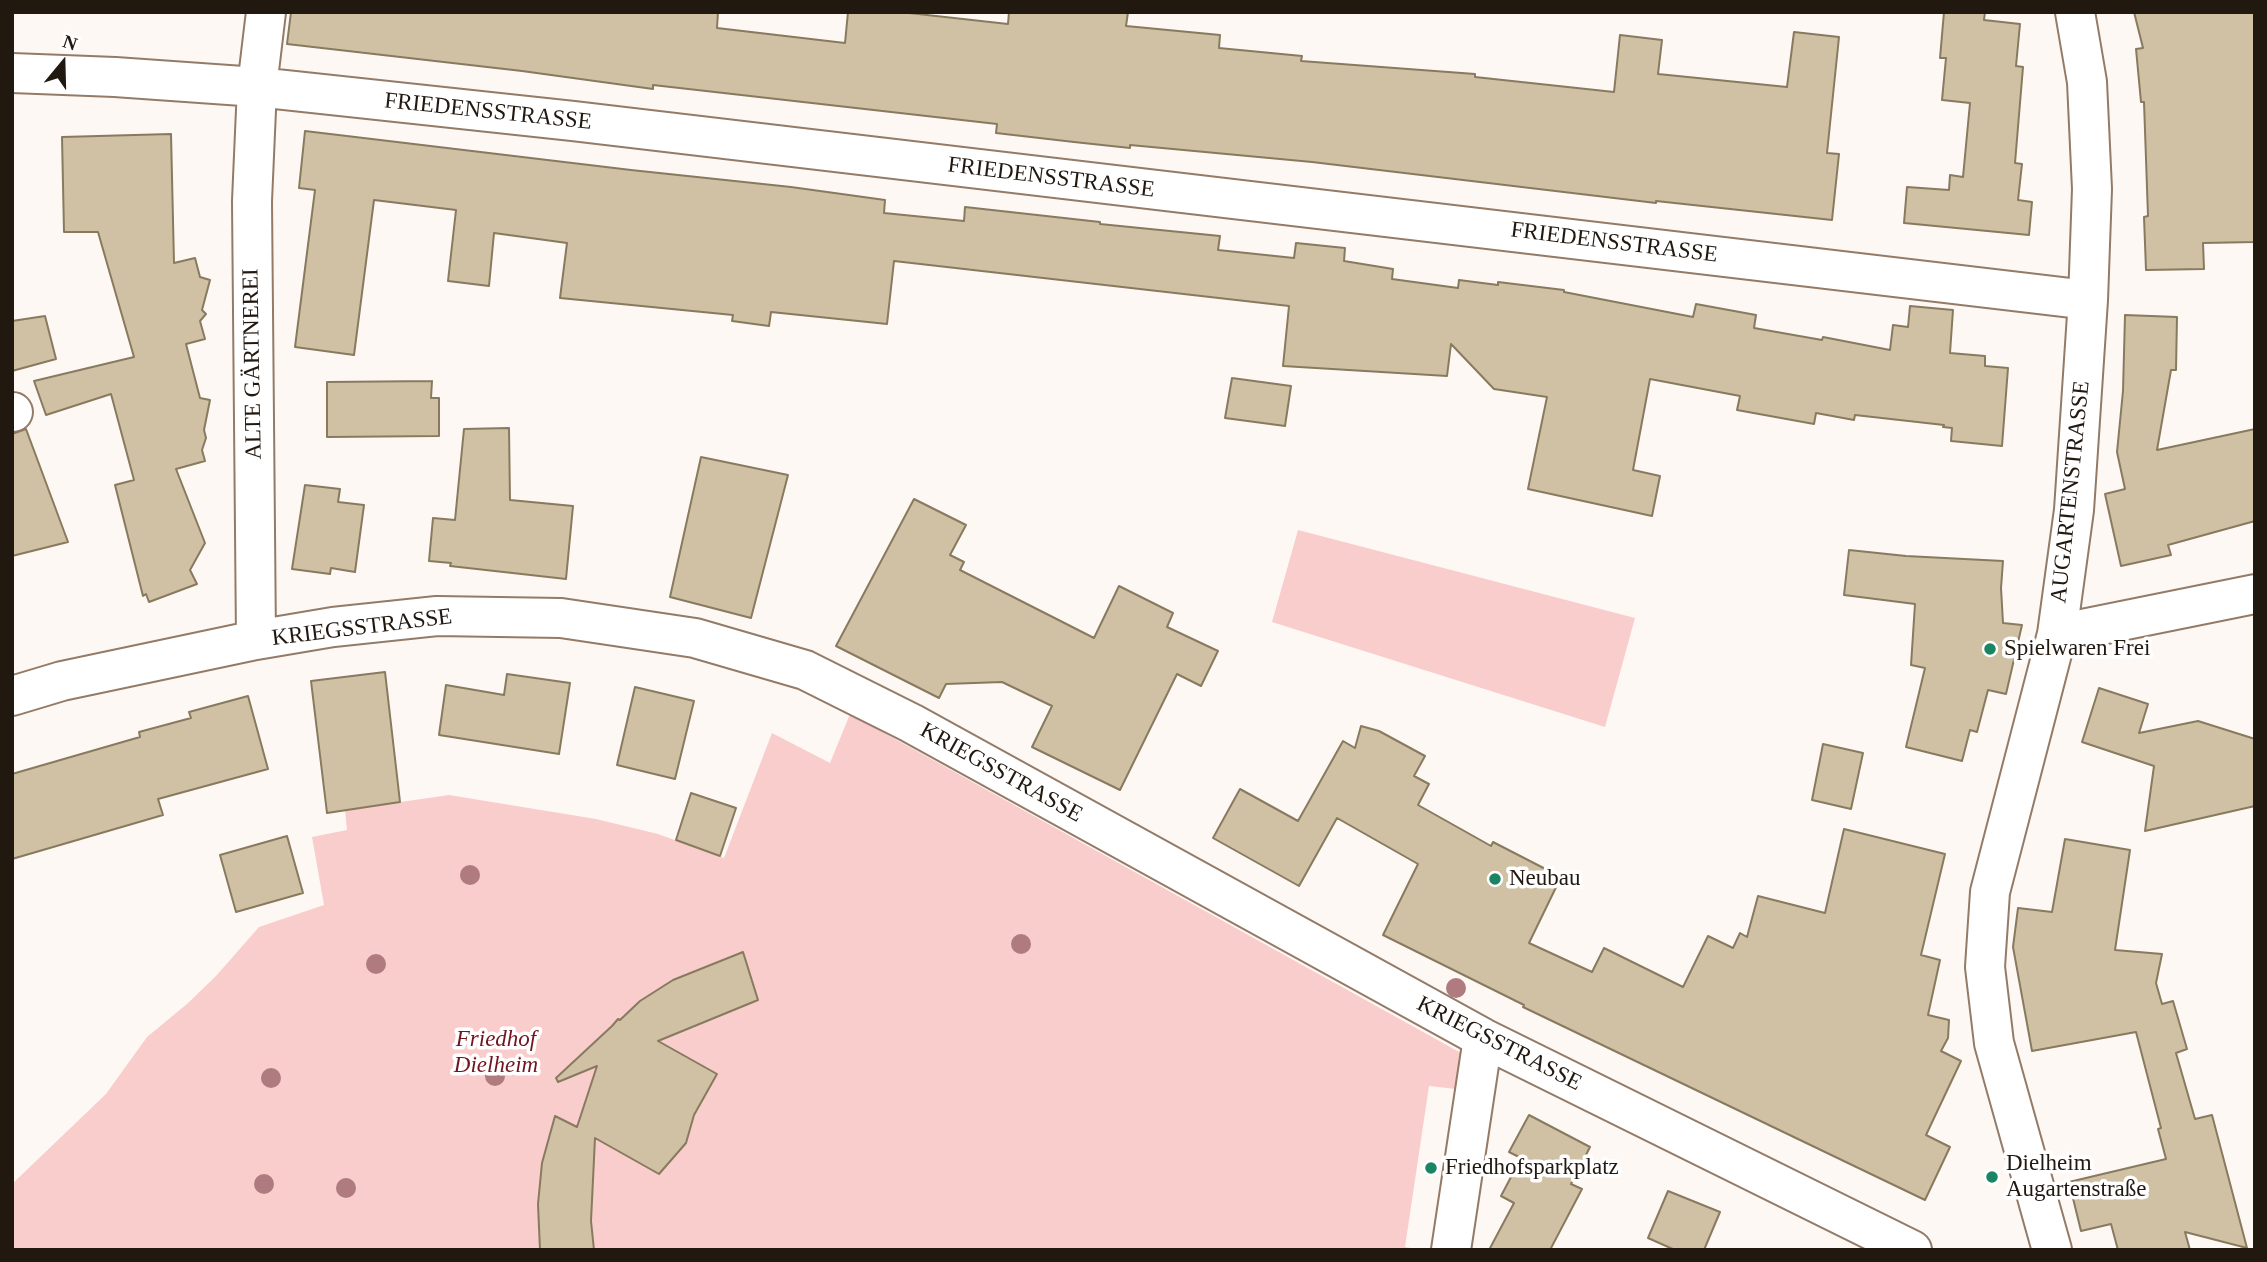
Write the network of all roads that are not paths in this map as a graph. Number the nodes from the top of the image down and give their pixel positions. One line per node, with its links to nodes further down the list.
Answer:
1 (266, 12): 4 (street, ALTE GÄRTNEREI)
2 (2075, 12): 5 (street, AUGARTENSTRASSE)
3 (12, 73): 4 (street, FRIEDENSSTRASSE)
4 (257, 87): 5 (street, FRIEDENSSTRASSE); 8 (street, ALTE GÄRTNEREI)
5 (2088, 300): 7 (street, AUGARTENSTRASSE)
6 (2255, 594): 7 (street)
7 (2057, 634): 13 (street, AUGARTENSTRASSE)
8 (256, 640): 9 (street, KRIEGSSTRASSE); 10 (street, KRIEGSSTRASSE)
9 (12, 696)
10 (1483, 1038): 11 (street); 12 (street, KRIEGSSTRASSE)
11 (1451, 1250)
12 (1912, 1250)
13 (2052, 1250)

